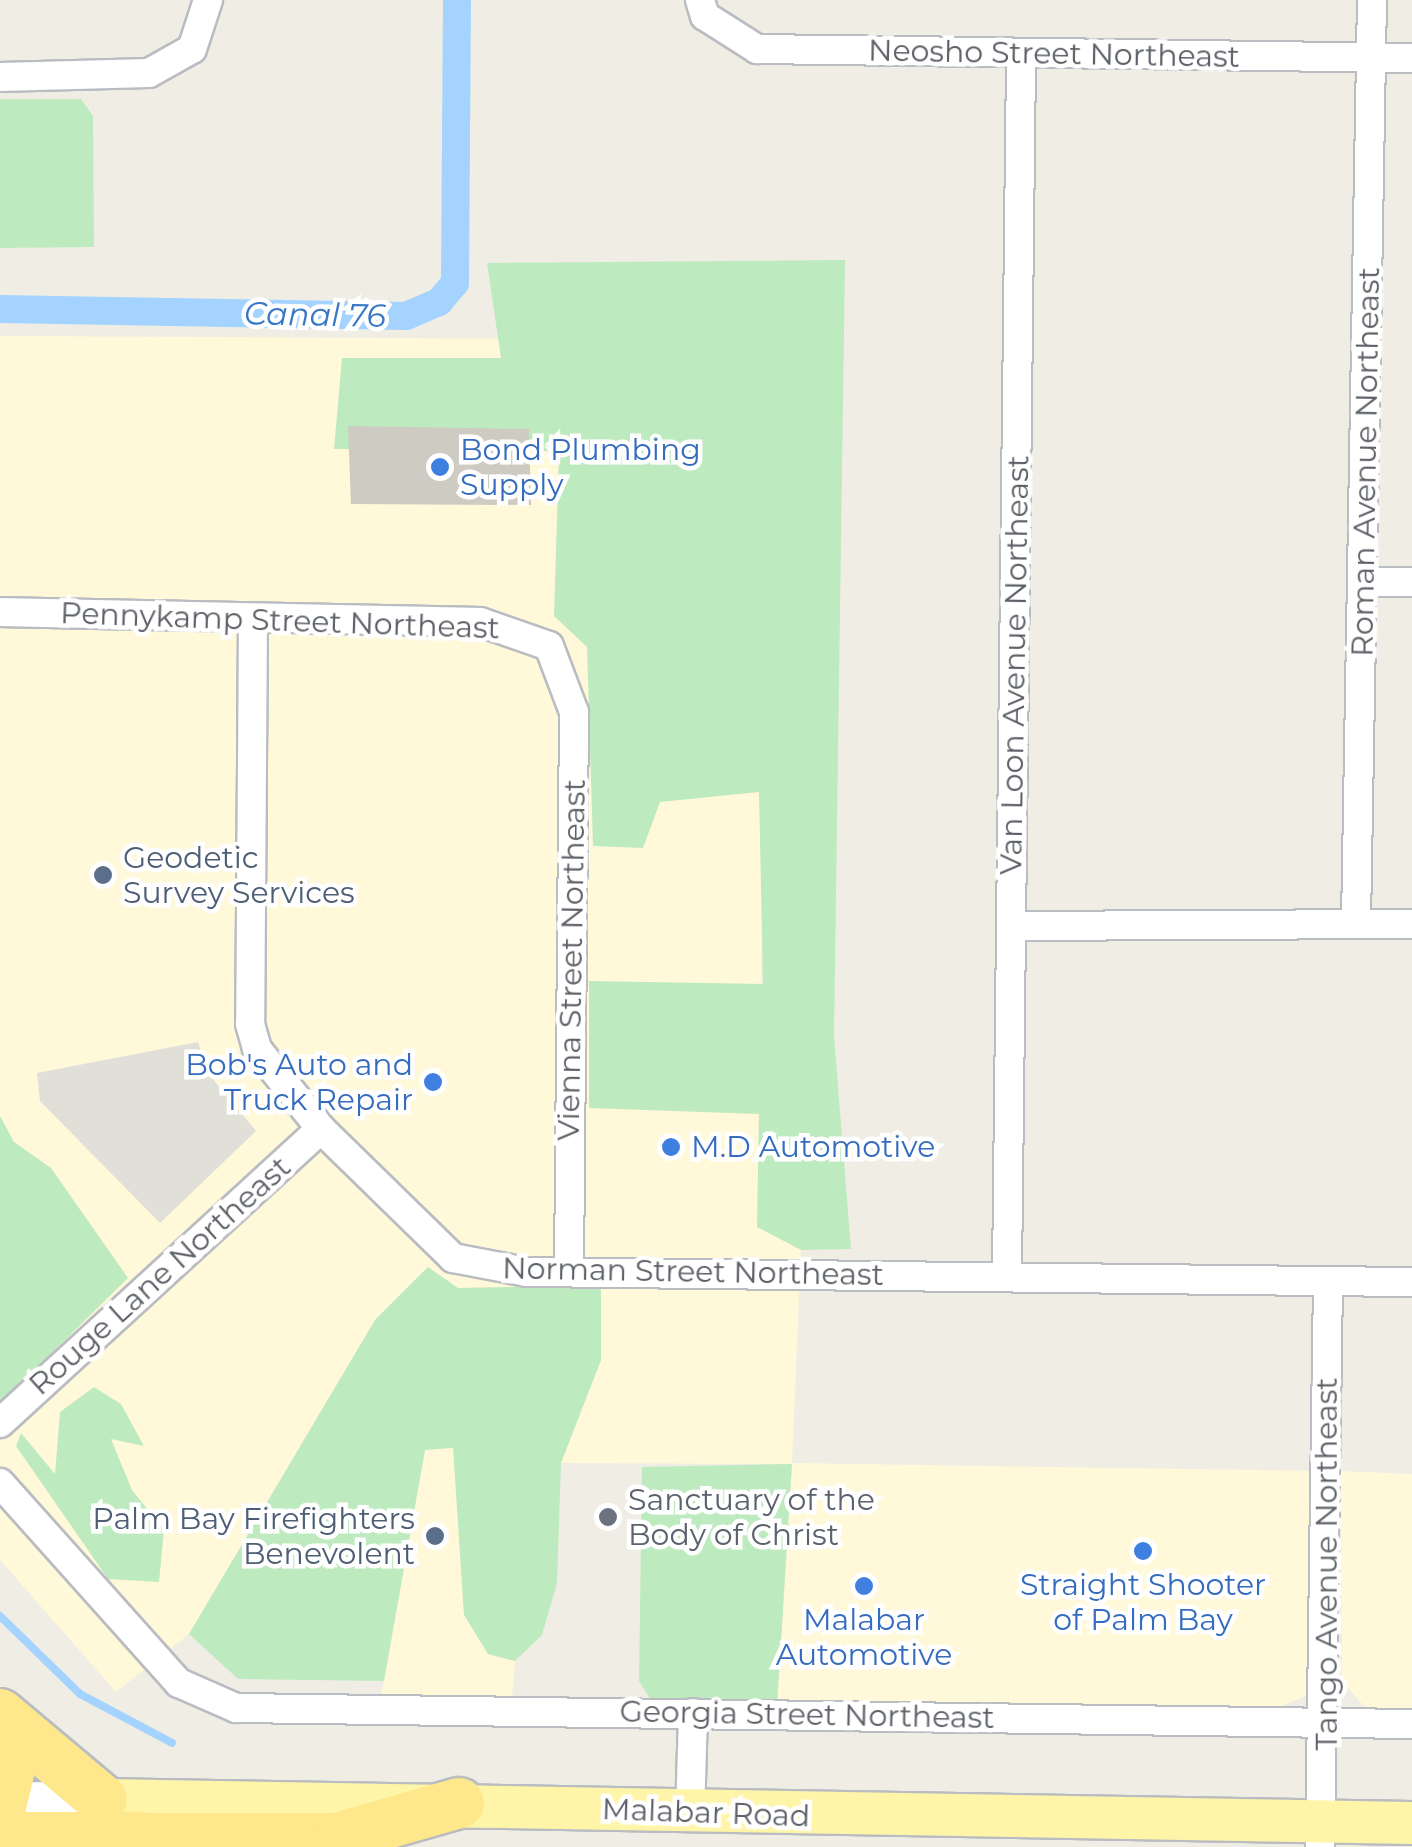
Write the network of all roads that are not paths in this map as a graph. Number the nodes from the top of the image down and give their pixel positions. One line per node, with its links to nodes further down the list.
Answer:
1 (208, 0): 7 (street)
2 (1372, 0): 5 (street, Roman Avenue Northeast)
3 (702, 8): 4 (street, Neosho Street Northeast)
4 (1020, 56): 5 (street, Neosho Street Northeast); 15 (street, Van Loon Avenue Northeast)
5 (1370, 58): 6 (street, Neosho Street Northeast); 8 (street, Roman Avenue Northeast)
6 (1412, 58)
7 (0, 77)
8 (1365, 582): 9 (street); 13 (street, Roman Avenue Northeast)
9 (1412, 582)
10 (0, 612): 11 (street, Pennykamp Street Northeast)
11 (253, 620): 12 (street, Pennykamp Street Northeast); 16 (street, Norman Street Northeast)
12 (553, 652): 17 (street, Vienna Street Northeast)
13 (1356, 923): 14 (street); 15 (street)
14 (1412, 924)
15 (1012, 926): 18 (street, Van Loon Avenue Northeast)
16 (320, 1129): 17 (street, Norman Street Northeast); 21 (street, Rouge Lane Northeast)
17 (569, 1272): 18 (street, Norman Street Northeast)
18 (1008, 1275): 19 (street, Norman Street Northeast)
19 (1328, 1281): 20 (street, Norman Street Northeast); 24 (street, Tango Avenue Northeast)
20 (1412, 1282)
21 (0, 1423)
22 (0, 1483): 23 (street, Georgia Street Northeast)
23 (693, 1713): 24 (street, Georgia Street Northeast); 31 (street)
24 (1326, 1722): 26 (street, Georgia Street Northeast); 32 (street, Tango Avenue Northeast)
25 (9, 1724): 27 (highway); 29 (highway)
26 (1412, 1724)
27 (102, 1800): 28 (main road, Malabar Road); 29 (main road, Malabar Road)
28 (459, 1803): 29 (highway); 31 (main road, Malabar Road)
29 (1, 1813)
30 (1412, 1823): 32 (main road, Malabar Road)
31 (703, 1831): 32 (main road, Malabar Road)
32 (1321, 1834)

